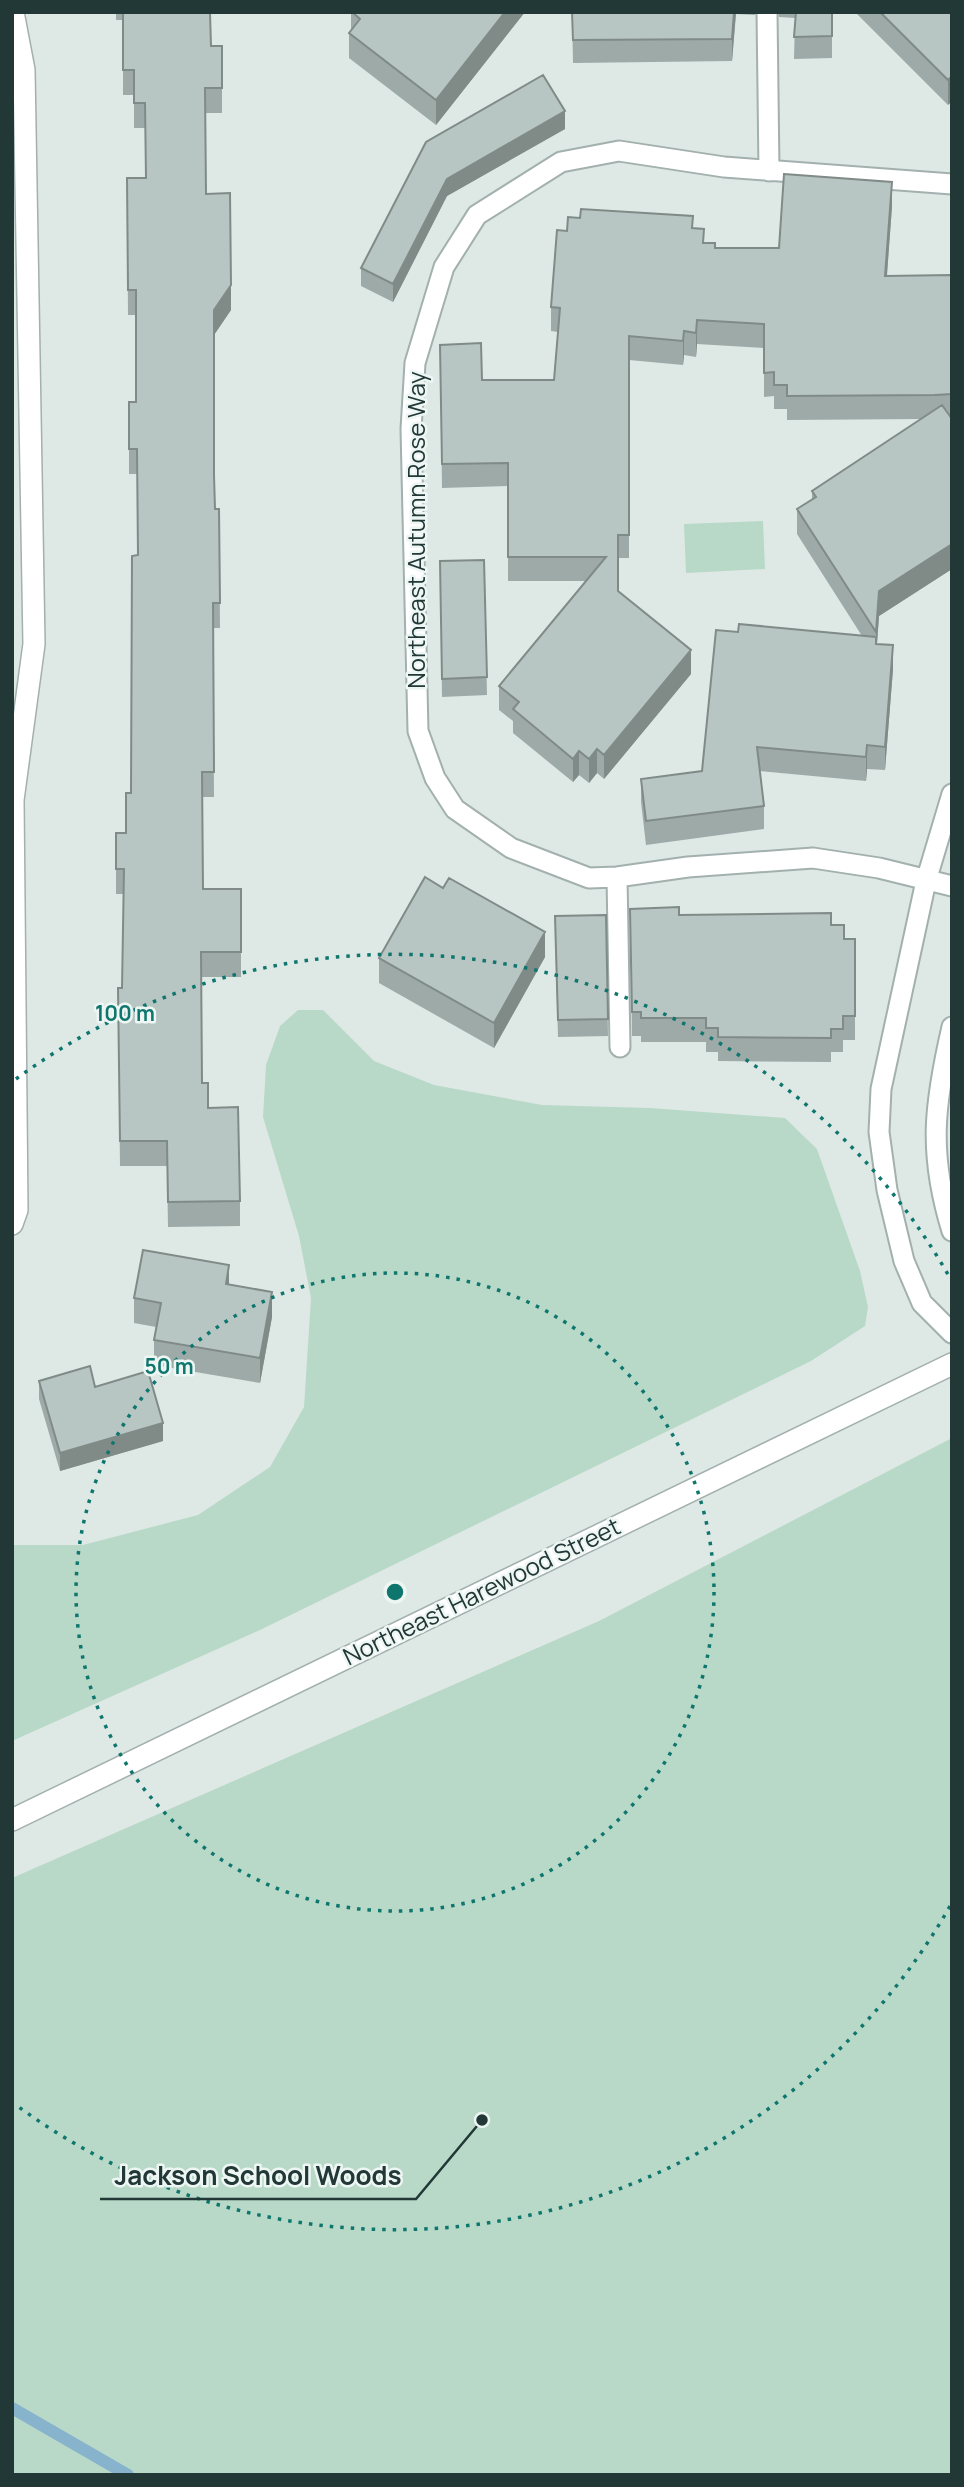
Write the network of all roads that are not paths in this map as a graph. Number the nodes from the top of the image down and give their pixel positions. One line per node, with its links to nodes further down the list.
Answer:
1 (13, 12): 5 (street)
2 (768, 12): 3 (lane)
3 (769, 171): 4 (lane, Northeast Autumn Rose Way); 7 (lane, Northeast Autumn Rose Way)
4 (952, 184)
5 (22, 592): 12 (street)
6 (952, 794): 8 (lane)
7 (617, 877): 8 (lane, Northeast Autumn Rose Way); 11 (lane)
8 (926, 881): 9 (lane, Northeast Autumn Rose Way); 14 (lane)
9 (952, 886)
10 (952, 1027): 13 (lane)
11 (620, 1047)
12 (12, 1224)
13 (952, 1231)
14 (952, 1332)
15 (952, 1364): 16 (street, Northeast Harewood Street)
16 (12, 1820)

